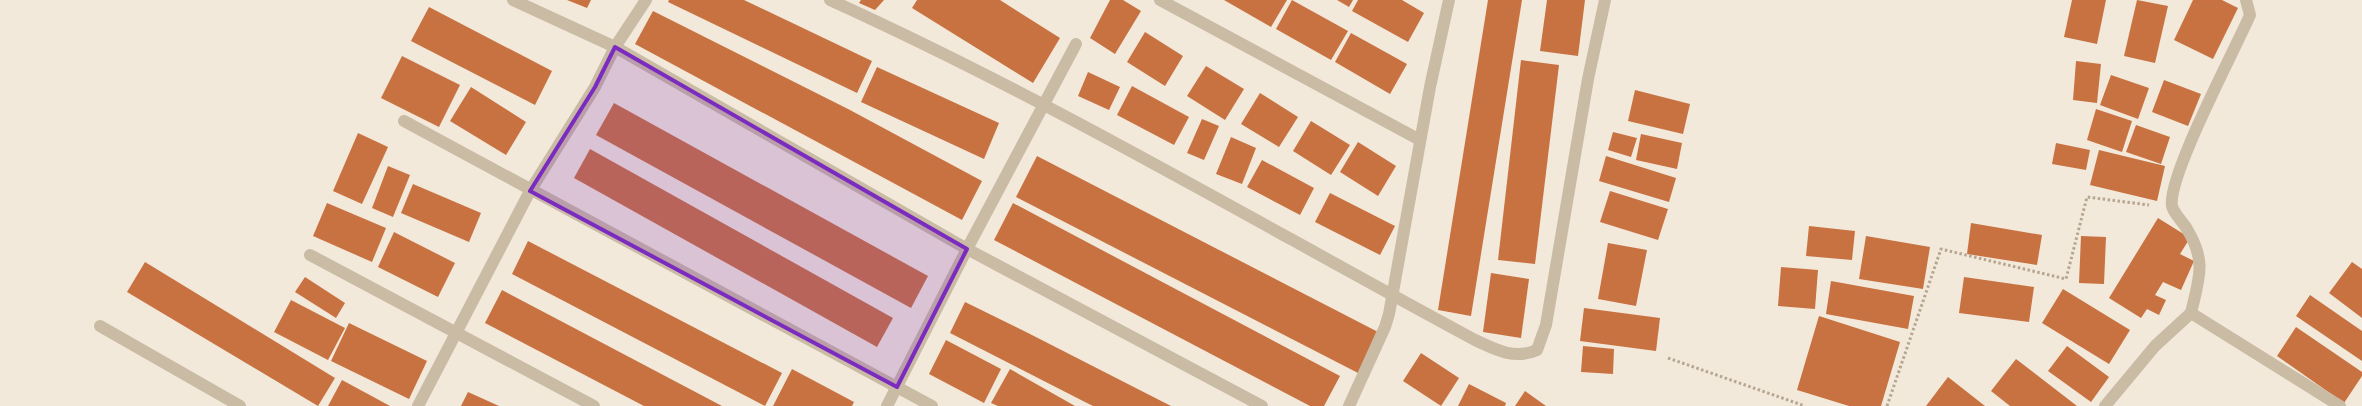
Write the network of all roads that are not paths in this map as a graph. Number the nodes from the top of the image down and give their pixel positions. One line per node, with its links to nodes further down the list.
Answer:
1 (513, 0): 9 (street)
2 (646, 0): 9 (street)
3 (830, 0): 10 (street)
4 (1160, 0): 12 (street)
5 (1449, 0): 12 (street)
6 (1605, 0): 16 (street)
7 (2246, 0): 17 (street)
8 (1076, 44): 10 (street)
9 (614, 47): 13 (street); 14 (street)
10 (1042, 104): 14 (street); 16 (street)
11 (404, 121): 13 (street)
12 (1420, 140): 16 (street)
13 (530, 190): 19 (street); 20 (street)
14 (967, 249): 20 (street); 26 (street)
15 (310, 254): 19 (street)
16 (1391, 295): 27 (street)
17 (2191, 313): 28 (street); 29 (street)
18 (100, 326): 21 (street)
19 (455, 333): 22 (street); 23 (street)
20 (897, 387): 24 (street); 25 (street)
21 (240, 406)
22 (418, 406)
23 (594, 406)
24 (887, 406)
25 (932, 406)
26 (1262, 406)
27 (1349, 406)
28 (2105, 406)
29 (2340, 406)

